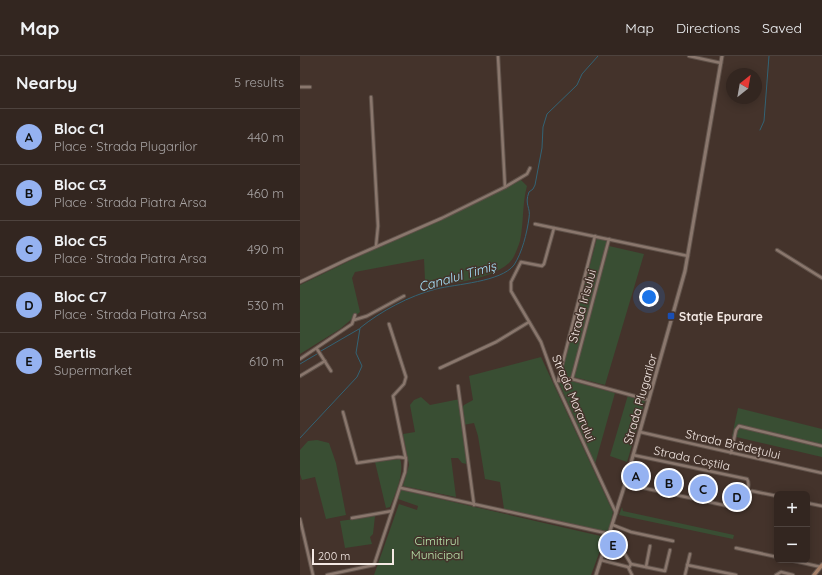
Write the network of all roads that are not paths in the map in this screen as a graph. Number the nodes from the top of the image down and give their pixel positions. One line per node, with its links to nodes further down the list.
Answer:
1 (498, 56): 9 (street)
2 (689, 56): 4 (street)
3 (722, 56): 4 (street, Strada Plugarilor)
4 (721, 63): 16 (street, Strada Plugarilor)
5 (300, 87): 6 (street)
6 (310, 87)
7 (371, 97): 14 (street)
8 (530, 168): 9 (street)
9 (504, 187): 14 (street)
10 (535, 224): 11 (street)
11 (554, 228): 12 (street); 22 (street, Strada Morarului)
12 (595, 236): 13 (street); 31 (street)
13 (609, 239): 16 (street); 30 (street, Strada Irisului)
14 (376, 246): 18 (street)
15 (777, 250): 17 (street)
16 (688, 256): 33 (street, Strada Plugarilor)
17 (822, 278)
18 (300, 282)
19 (404, 296): 21 (street)
20 (355, 316): 21 (street)
21 (354, 320): 24 (street)
22 (529, 322): 27 (street); 31 (street, Strada Morarului)
23 (389, 324): 39 (street)
24 (317, 349): 25 (street); 26 (street)
25 (300, 359)
26 (325, 362): 28 (street); 29 (street)
27 (440, 368)
28 (331, 371)
29 (300, 376)
30 (572, 379): 31 (street); 33 (street)
31 (557, 381): 49 (street, Strada Morarului)
32 (458, 386): 46 (street)
33 (649, 400): 35 (street, Strada Plugarilor)
34 (344, 412): 39 (street)
35 (640, 432): 37 (street, Strada Brădețului); 38 (street, Strada Plugarilor)
36 (822, 446): 37 (street)
37 (731, 453): 40 (street, Strada Brădețului)
38 (633, 455): 41 (street, Strada Plugarilor); 41 (street, Strada Coștila)
39 (406, 458): 42 (street)
40 (822, 473)
41 (625, 484): 49 (street, Strada Plugarilor)
42 (400, 488): 46 (street); 48 (street)
43 (752, 491): 44 (street)
44 (774, 495)
45 (810, 504): 47 (street)
46 (474, 505): 53 (street)
47 (822, 506)
48 (392, 511): 50 (street); 68 (street)
49 (616, 514): 52 (street, Strada Plugarilor)
50 (352, 518)
51 (300, 519): 69 (street)
52 (613, 525): 53 (street, Strada Plugarilor); 55 (street)
53 (610, 534): 61 (street, Strada Plugarilor)
54 (617, 541): 63 (street)
55 (673, 541)
56 (650, 546): 66 (street)
57 (736, 548): 60 (street)
58 (670, 550): 66 (street)
59 (690, 554): 64 (street)
60 (774, 556)
61 (601, 560): 67 (street); 72 (street, Strada Plugarilor)
62 (806, 563): 65 (street)
63 (631, 564): 66 (street); 67 (street)
64 (687, 564): 74 (street); 75 (street)
65 (821, 566): 78 (main road)
66 (646, 567)
67 (628, 568): 73 (street)
68 (348, 571): 70 (street); 71 (street)
69 (313, 575)
70 (327, 575)
71 (349, 575)
72 (596, 575)
73 (632, 575)
74 (685, 575)
75 (736, 575)
76 (776, 575): 77 (street)
77 (793, 575)
78 (814, 575)

